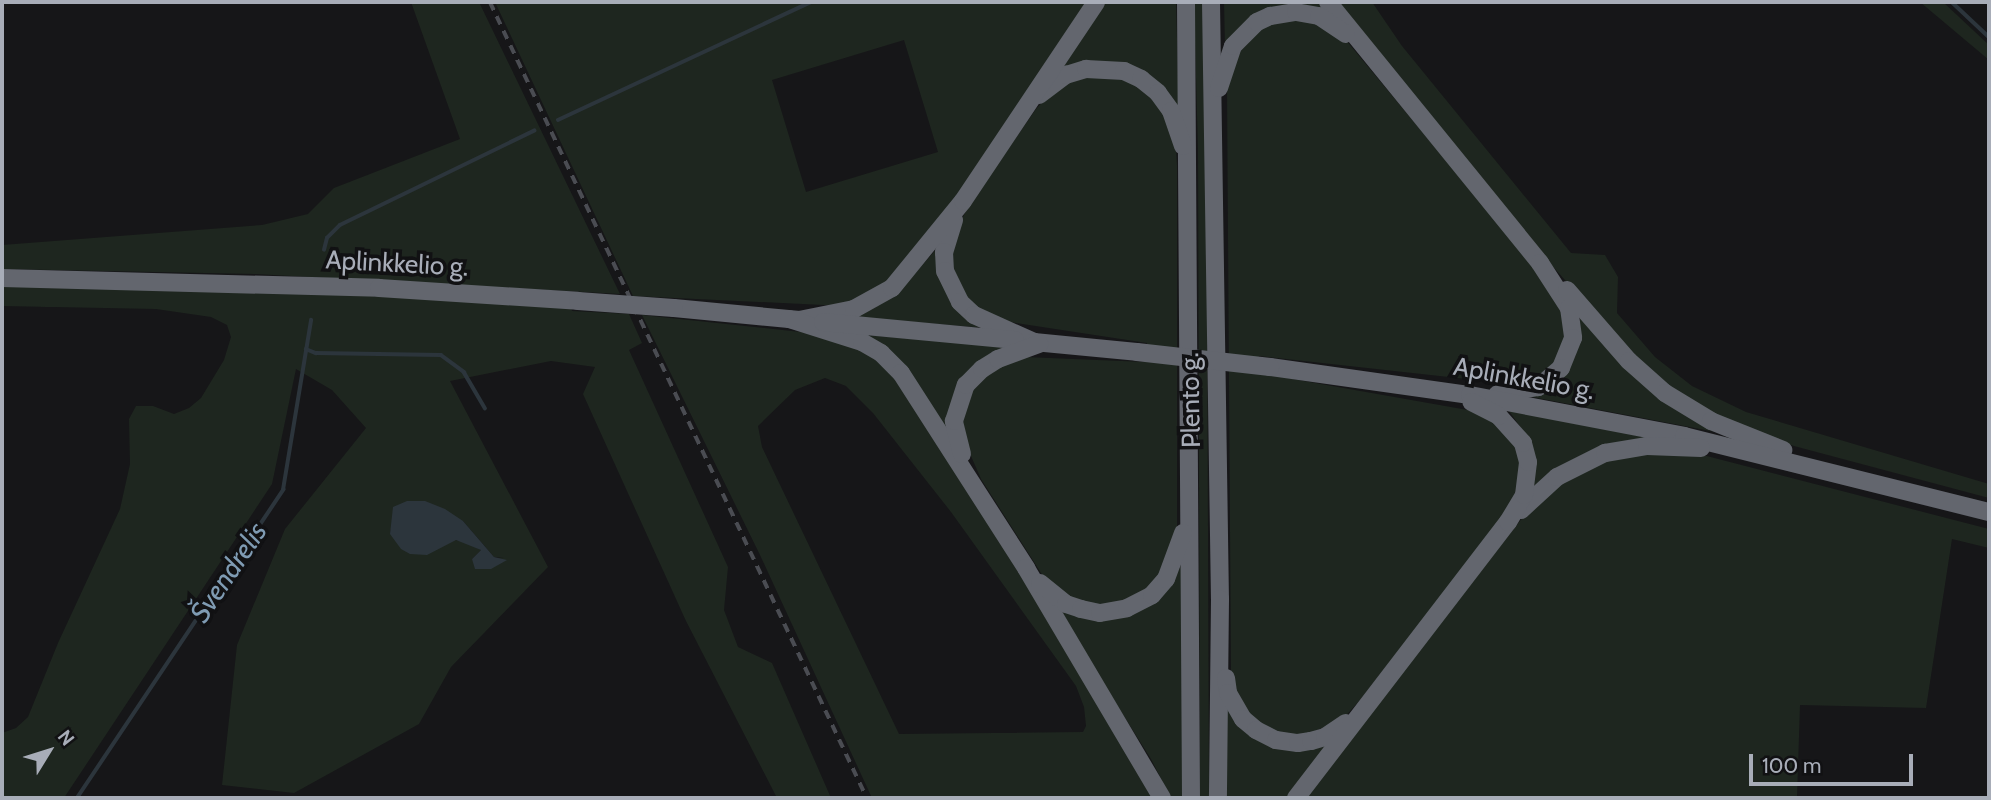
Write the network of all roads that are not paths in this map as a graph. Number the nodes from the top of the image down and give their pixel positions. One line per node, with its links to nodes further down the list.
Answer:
1 (1096, 2): 6 (highway)
2 (1186, 2): 8 (highway, Plento g.)
3 (1212, 2): 7 (highway, Plento g.)
4 (1328, 2): 5 (highway)
5 (1396, 88): 7 (highway); 10 (highway)
6 (1024, 109): 8 (highway); 9 (highway)
7 (1214, 109): 23 (highway, Plento g.)
8 (1188, 163): 19 (highway, Plento g.)
9 (963, 201): 12 (highway); 13 (highway)
10 (1540, 263): 15 (highway); 17 (highway)
11 (2, 278): 12 (highway, Aplinkkelio g., bridge)
12 (794, 319): 13 (highway, Aplinkkelio g.); 18 (highway)
13 (1038, 342): 14 (highway, Aplinkkelio g., bridge); 18 (highway)
14 (1449, 392): 15 (highway, Aplinkkelio g.); 21 (highway)
15 (1470, 395): 16 (highway, Aplinkkelio g.)
16 (1743, 451): 17 (highway, Aplinkkelio g.); 21 (highway)
17 (1841, 472): 20 (highway, Aplinkkelio g.)
18 (973, 484): 22 (highway)
19 (1190, 506): 22 (highway); 26 (highway, Plento g.)
20 (1989, 512)
21 (1508, 522): 24 (highway)
22 (1026, 568): 25 (highway)
23 (1220, 599): 24 (highway); 27 (highway, Plento g.)
24 (1360, 712): 28 (highway)
25 (1162, 798)
26 (1191, 798)
27 (1218, 798)
28 (1296, 798)

